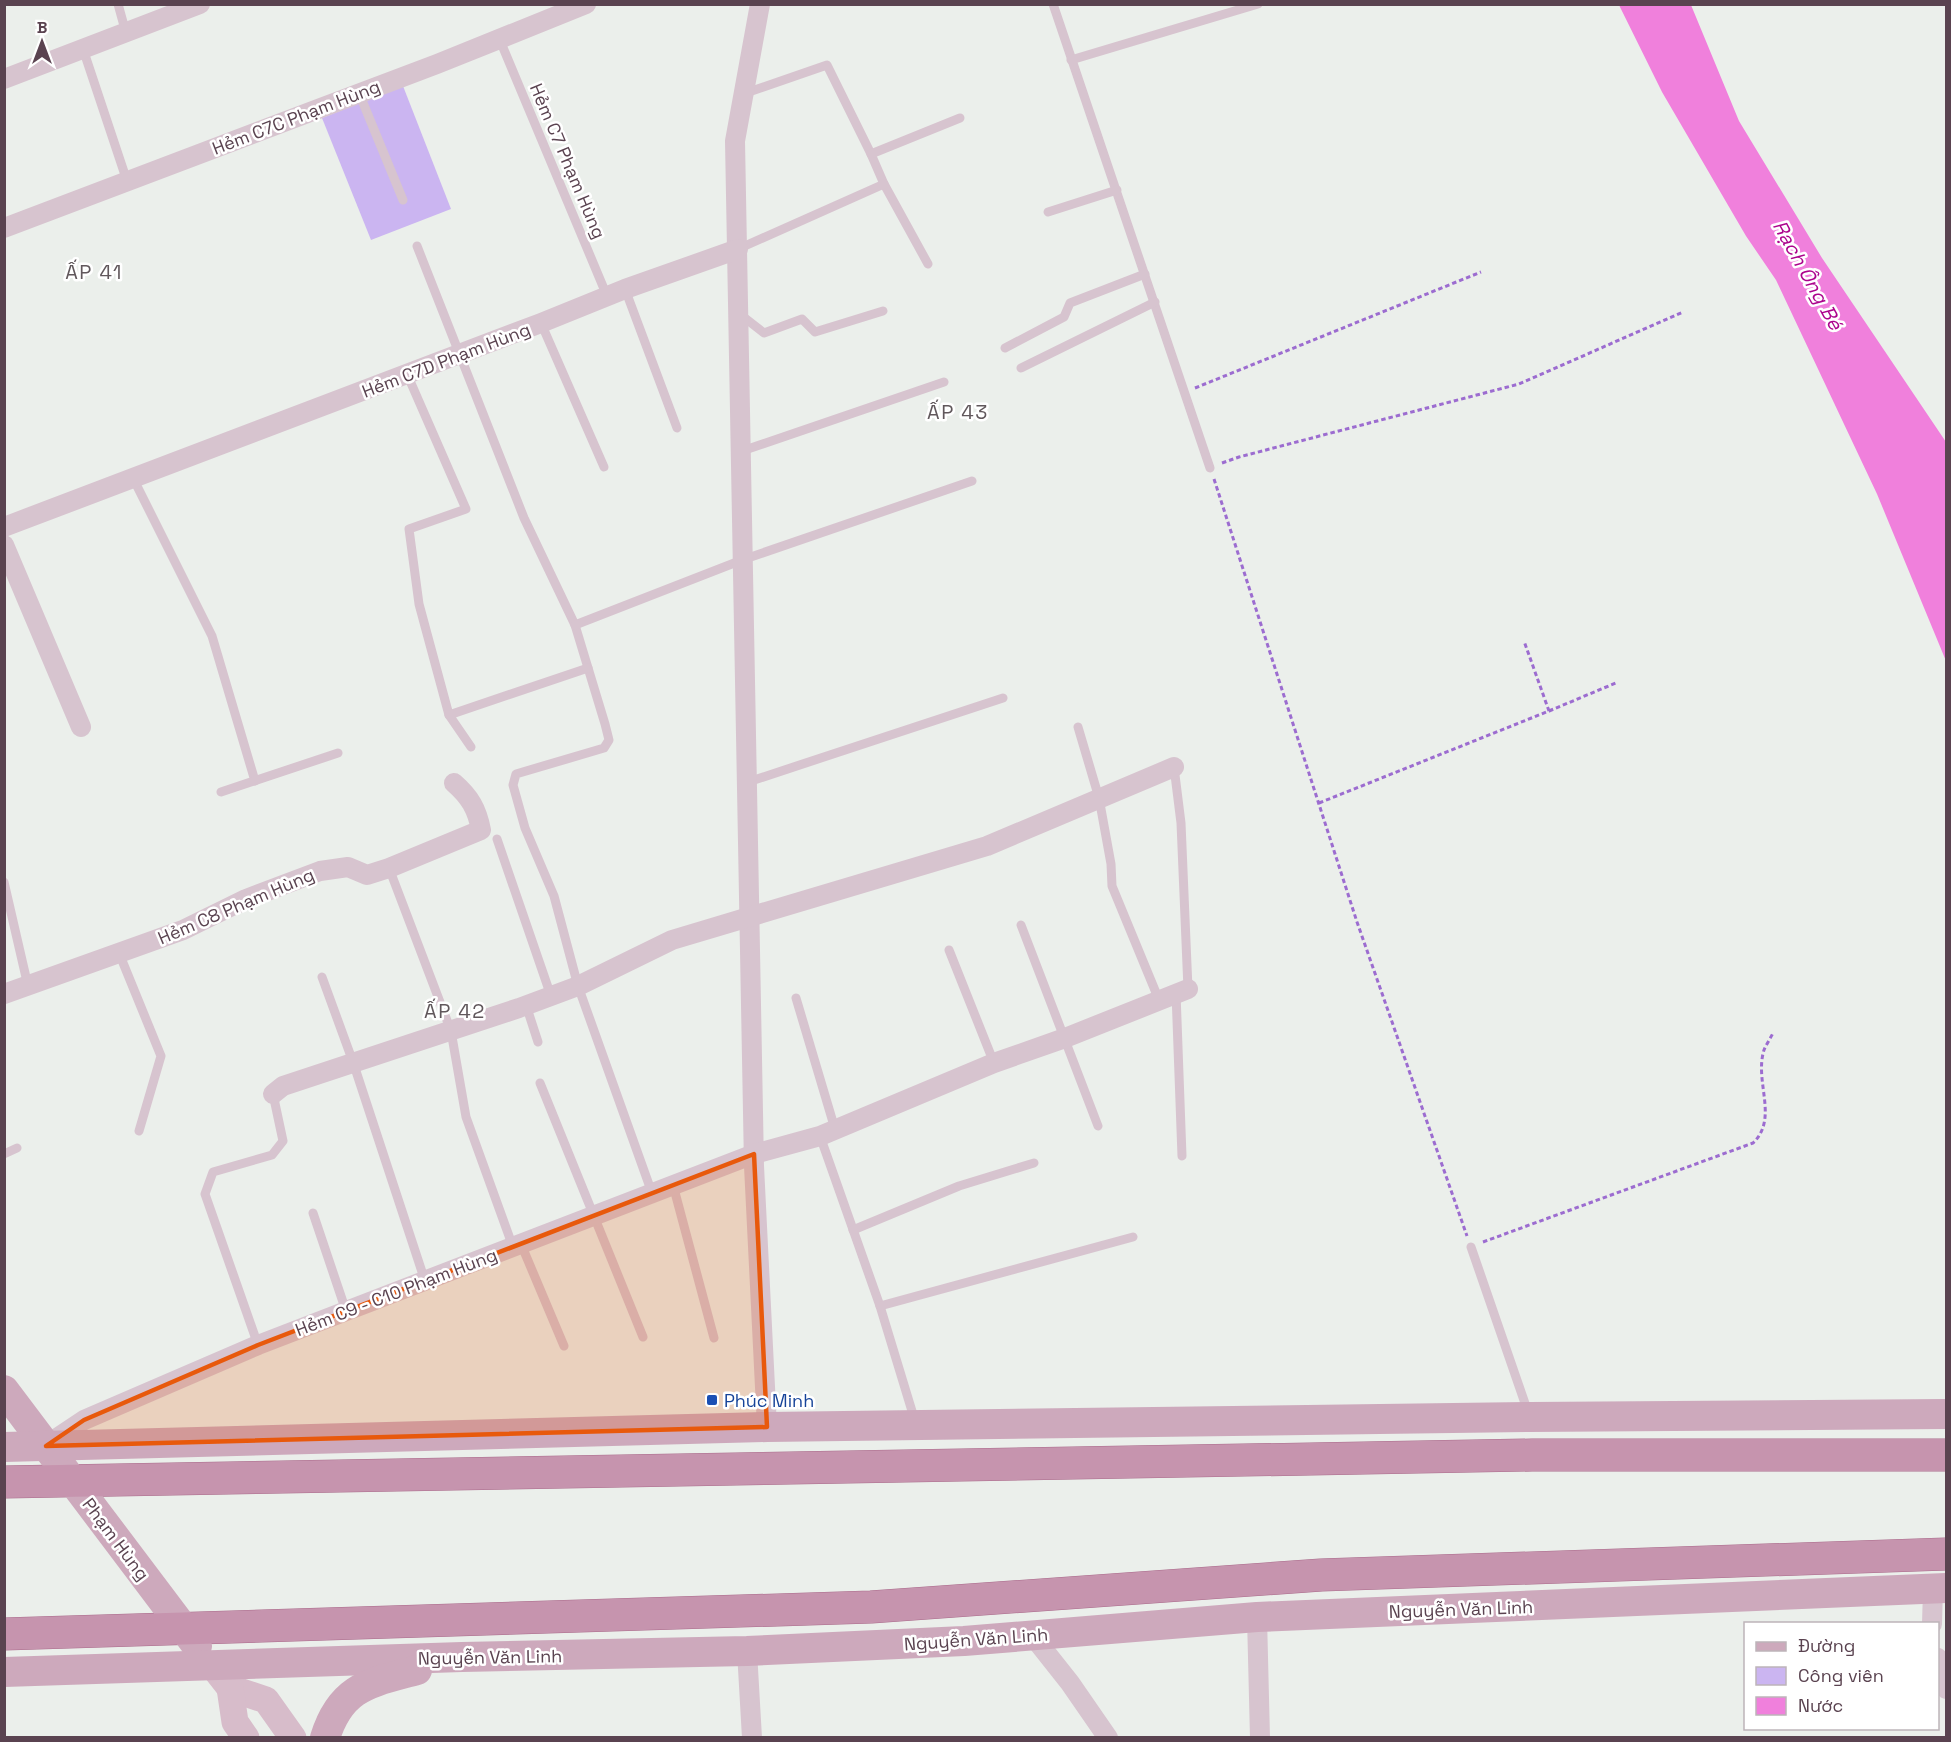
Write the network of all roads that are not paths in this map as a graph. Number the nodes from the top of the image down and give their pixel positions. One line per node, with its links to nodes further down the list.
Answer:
1 (118, 4): 7 (lane)
2 (586, 4): 8 (street, Hẻm C7C Phạm Hùng)
3 (760, 4): 13 (street)
4 (1053, 4): 10 (lane)
5 (1258, 4): 10 (lane)
6 (193, 6): 7 (street)
7 (126, 33): 9 (street)
8 (499, 38): 12 (street, Hẻm C7C Phạm Hùng); 26 (lane, Hẻm C7 Phạm Hùng)
9 (83, 50): 11 (street); 16 (lane)
10 (1071, 60): 18 (lane)
11 (4, 79)
12 (359, 93): 16 (street, Hẻm C7C Phạm Hùng); 19 (lane)
13 (743, 94): 15 (lane); 23 (street)
14 (960, 118): 15 (lane)
15 (871, 154): 17 (lane)
16 (127, 181): 21 (street, Hẻm C7C Phạm Hùng)
17 (884, 184): 23 (lane, Hẻm C7D Phạm Hùng); 24 (lane)
18 (1117, 190): 20 (lane); 25 (lane)
19 (403, 200)
20 (1048, 212)
21 (4, 228)
22 (417, 246): 32 (lane)
23 (738, 249): 26 (street, Hẻm C7D Phạm Hùng); 29 (street)
24 (928, 264)
25 (1145, 274): 27 (lane); 31 (lane)
26 (616, 292): 30 (street, Hẻm C7D Phạm Hùng); 36 (lane, Hẻm C7 Phạm Hùng)
27 (1155, 302): 33 (lane); 39 (lane)
28 (883, 310): 29 (lane)
29 (739, 313): 37 (street)
30 (541, 323): 32 (street, Hẻm C7D Phạm Hùng); 38 (lane)
31 (1005, 348)
32 (459, 355): 34 (street, Hẻm C7D Phạm Hùng); 45 (lane)
33 (1021, 368)
34 (406, 375): 40 (street, Hẻm C7D Phạm Hùng); 48 (lane)
35 (944, 382): 37 (lane)
36 (677, 428)
37 (742, 451): 44 (street)
38 (604, 467)
39 (1210, 468)
40 (133, 478): 42 (street, Hẻm C7D Phạm Hùng); 54 (lane)
41 (972, 482): 44 (lane)
42 (4, 527)
43 (4, 545): 50 (street)
44 (742, 560): 45 (lane); 55 (street)
45 (575, 625): 46 (lane)
46 (588, 668): 48 (lane); 68 (lane)
47 (1003, 698): 55 (lane)
48 (449, 716): 51 (lane)
49 (1078, 727): 58 (lane)
50 (81, 728)
51 (471, 747)
52 (338, 753): 54 (lane)
53 (1174, 767): 58 (street); 70 (lane)
54 (255, 781): 57 (lane)
55 (748, 782): 62 (street)
56 (454, 783): 60 (street, Hẻm C8 Phạm Hùng)
57 (221, 792)
58 (1099, 798): 62 (street); 70 (lane)
59 (497, 839): 71 (lane)
60 (389, 868): 65 (street, Hẻm C8 Phạm Hùng); 74 (lane)
61 (4, 882): 67 (lane)
62 (750, 916): 68 (street); 86 (street)
63 (1021, 925): 75 (lane)
64 (949, 950): 78 (lane)
65 (119, 953): 67 (street, Hẻm C8 Phạm Hùng); 82 (lane)
66 (322, 977): 77 (lane)
67 (28, 986): 69 (street, Hẻm C8 Phạm Hùng)
68 (578, 986): 71 (street); 90 (lane)
69 (4, 994)
70 (1174, 994): 75 (street, Hẻm C9 - C10 Phạm Hùng); 87 (lane)
71 (551, 996): 73 (street)
72 (796, 998): 83 (lane)
73 (526, 1005): 74 (street); 76 (lane)
74 (451, 1031): 77 (street); 95 (lane)
75 (1065, 1038): 78 (street, Hẻm C9 - C10 Phạm Hùng); 81 (lane)
76 (538, 1042)
77 (353, 1062): 80 (street); 97 (lane)
78 (994, 1063): 83 (street, Hẻm C9 - C10 Phạm Hùng)
79 (540, 1083): 92 (lane)
80 (273, 1094): 102 (lane)
81 (1098, 1126)
82 (139, 1131)
83 (827, 1132): 86 (street, Hẻm C9 - C10 Phạm Hùng); 93 (lane)
84 (17, 1148): 85 (lane)
85 (4, 1154)
86 (754, 1154): 89 (street, Hẻm C9 - C10 Phạm Hùng); 108 (street)
87 (1182, 1156)
88 (1034, 1163): 93 (lane)
89 (673, 1185): 90 (street, Hẻm C9 - C10 Phạm Hùng); 101 (lane)
90 (652, 1193): 92 (street, Hẻm C9 - C10 Phạm Hùng)
91 (313, 1213): 99 (lane)
92 (595, 1217): 95 (street, Hẻm C9 - C10 Phạm Hùng); 100 (lane)
93 (853, 1230): 98 (lane)
94 (1132, 1237): 98 (lane)
95 (517, 1246): 97 (street, Hẻm C9 - C10 Phạm Hùng); 103 (lane)
96 (1471, 1246): 106 (lane)
97 (425, 1281): 99 (street, Hẻm C9 - C10 Phạm Hùng)
98 (880, 1306): 107 (lane)
99 (346, 1311): 102 (street, Hẻm C9 - C10 Phạm Hùng)
100 (643, 1337)
101 (714, 1338)
102 (258, 1344): 109 (street, Hẻm C9 - C10 Phạm Hùng)
103 (564, 1346)
104 (8, 1401): 109 (main road, Phạm Hùng)
105 (1947, 1414): 106 (main road)
106 (1530, 1417): 107 (main road)
107 (917, 1426): 108 (main road)
108 (766, 1427): 109 (main road)
109 (46, 1446): 110 (main road); 112 (main road, Phạm Hùng)
110 (4, 1447)
111 (1947, 1455): 112 (highway)
112 (72, 1480): 113 (highway); 118 (main road, Phạm Hùng)
113 (4, 1482)
114 (1947, 1554): 118 (highway, Nguyễn Văn Linh)
115 (1940, 1589): 116 (main road, Nguyễn Văn Linh); 117 (street)
116 (1257, 1617): 120 (main road, Nguyễn Văn Linh); 132 (street)
117 (1932, 1622)
118 (184, 1628): 119 (highway, Nguyễn Văn Linh); 125 (main road, Phạm Hùng)
119 (4, 1634)
120 (1032, 1635): 121 (main road, Nguyễn Văn Linh); 131 (street)
121 (747, 1651): 122 (main road, Nguyễn Văn Linh); 130 (street)
122 (462, 1657): 125 (main road, Nguyễn Văn Linh); 129 (main road)
123 (1939, 1661): 126 (street)
124 (4, 1672): 125 (main road, Nguyễn Văn Linh)
125 (221, 1676): 127 (main road, Phạm Hùng); 128 (main road)
126 (1947, 1689)
127 (246, 1737)
128 (293, 1737)
129 (325, 1737)
130 (752, 1737)
131 (1108, 1737)
132 (1260, 1737)

